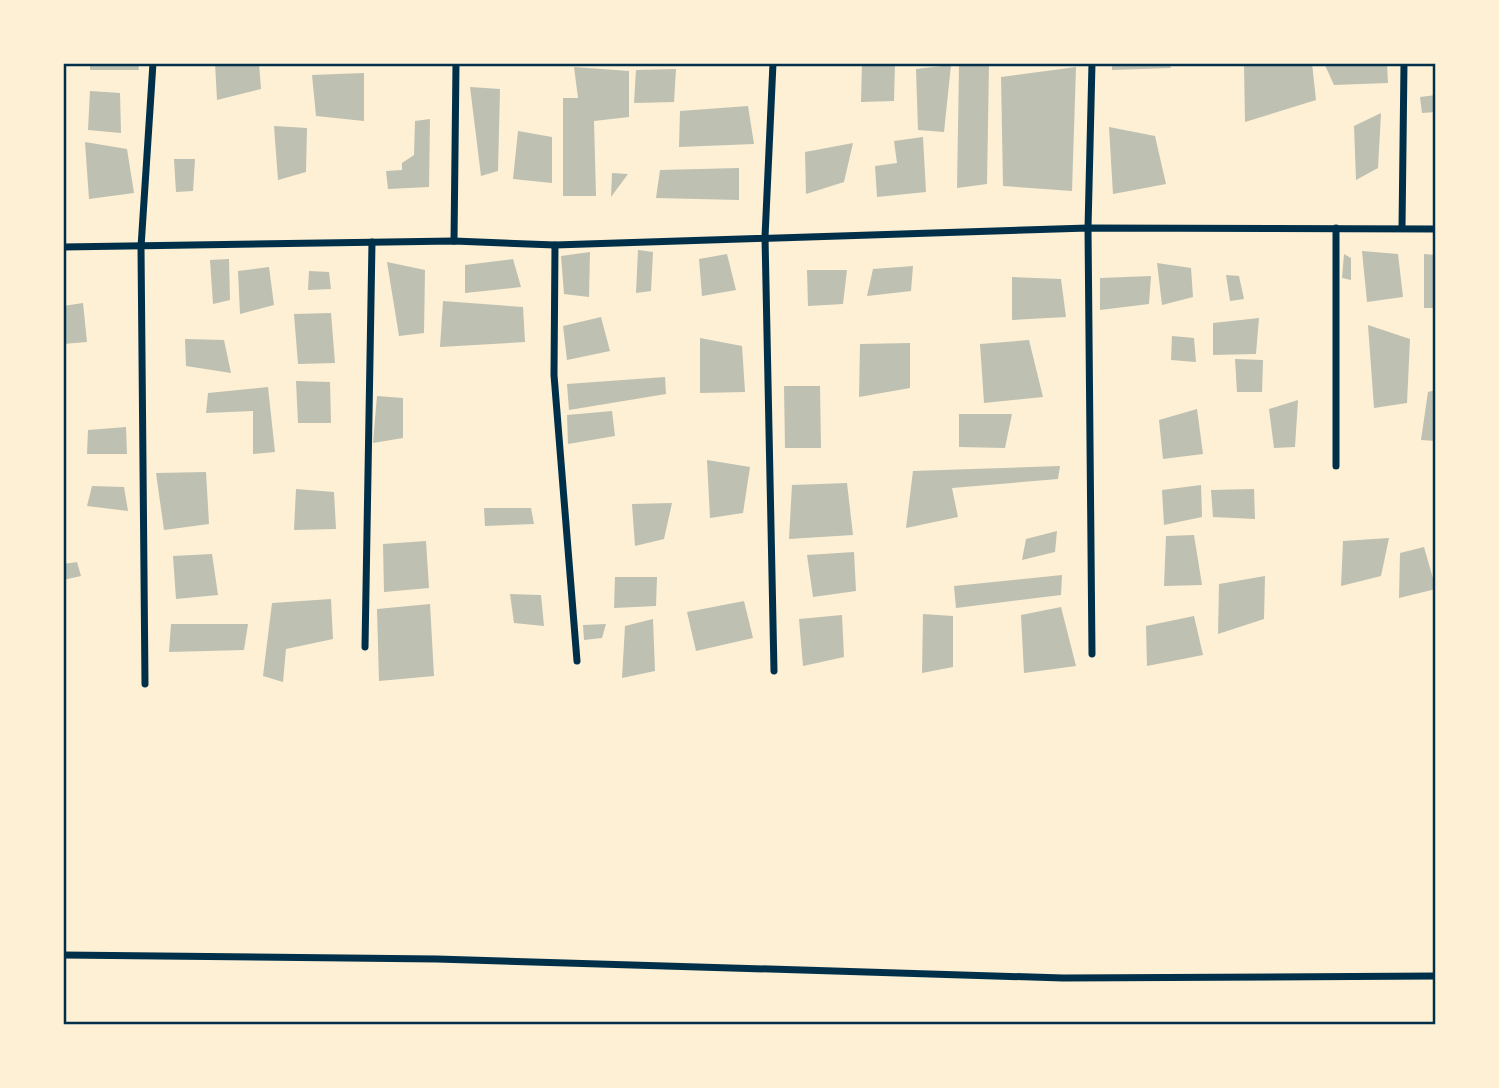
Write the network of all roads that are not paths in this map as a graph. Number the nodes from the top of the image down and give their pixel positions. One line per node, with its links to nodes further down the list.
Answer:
1 (153, 63): 15 (street)
2 (456, 63): 11 (street)
3 (774, 63): 10 (street)
4 (1092, 63): 6 (street)
5 (1404, 63): 8 (street)
6 (1088, 228): 7 (street); 10 (street); 18 (street)
7 (1336, 228): 8 (street); 16 (street)
8 (1402, 228): 9 (street)
9 (1436, 229)
10 (765, 237): 13 (street); 20 (street)
11 (454, 241): 12 (street); 13 (street)
12 (372, 242): 15 (street); 17 (street)
13 (555, 245): 19 (street)
14 (63, 247): 15 (street)
15 (141, 247): 21 (street)
16 (1336, 466)
17 (365, 646)
18 (1092, 654)
19 (577, 661)
20 (774, 671)
21 (145, 684)
22 (63, 955): 23 (street)
23 (1436, 976)

